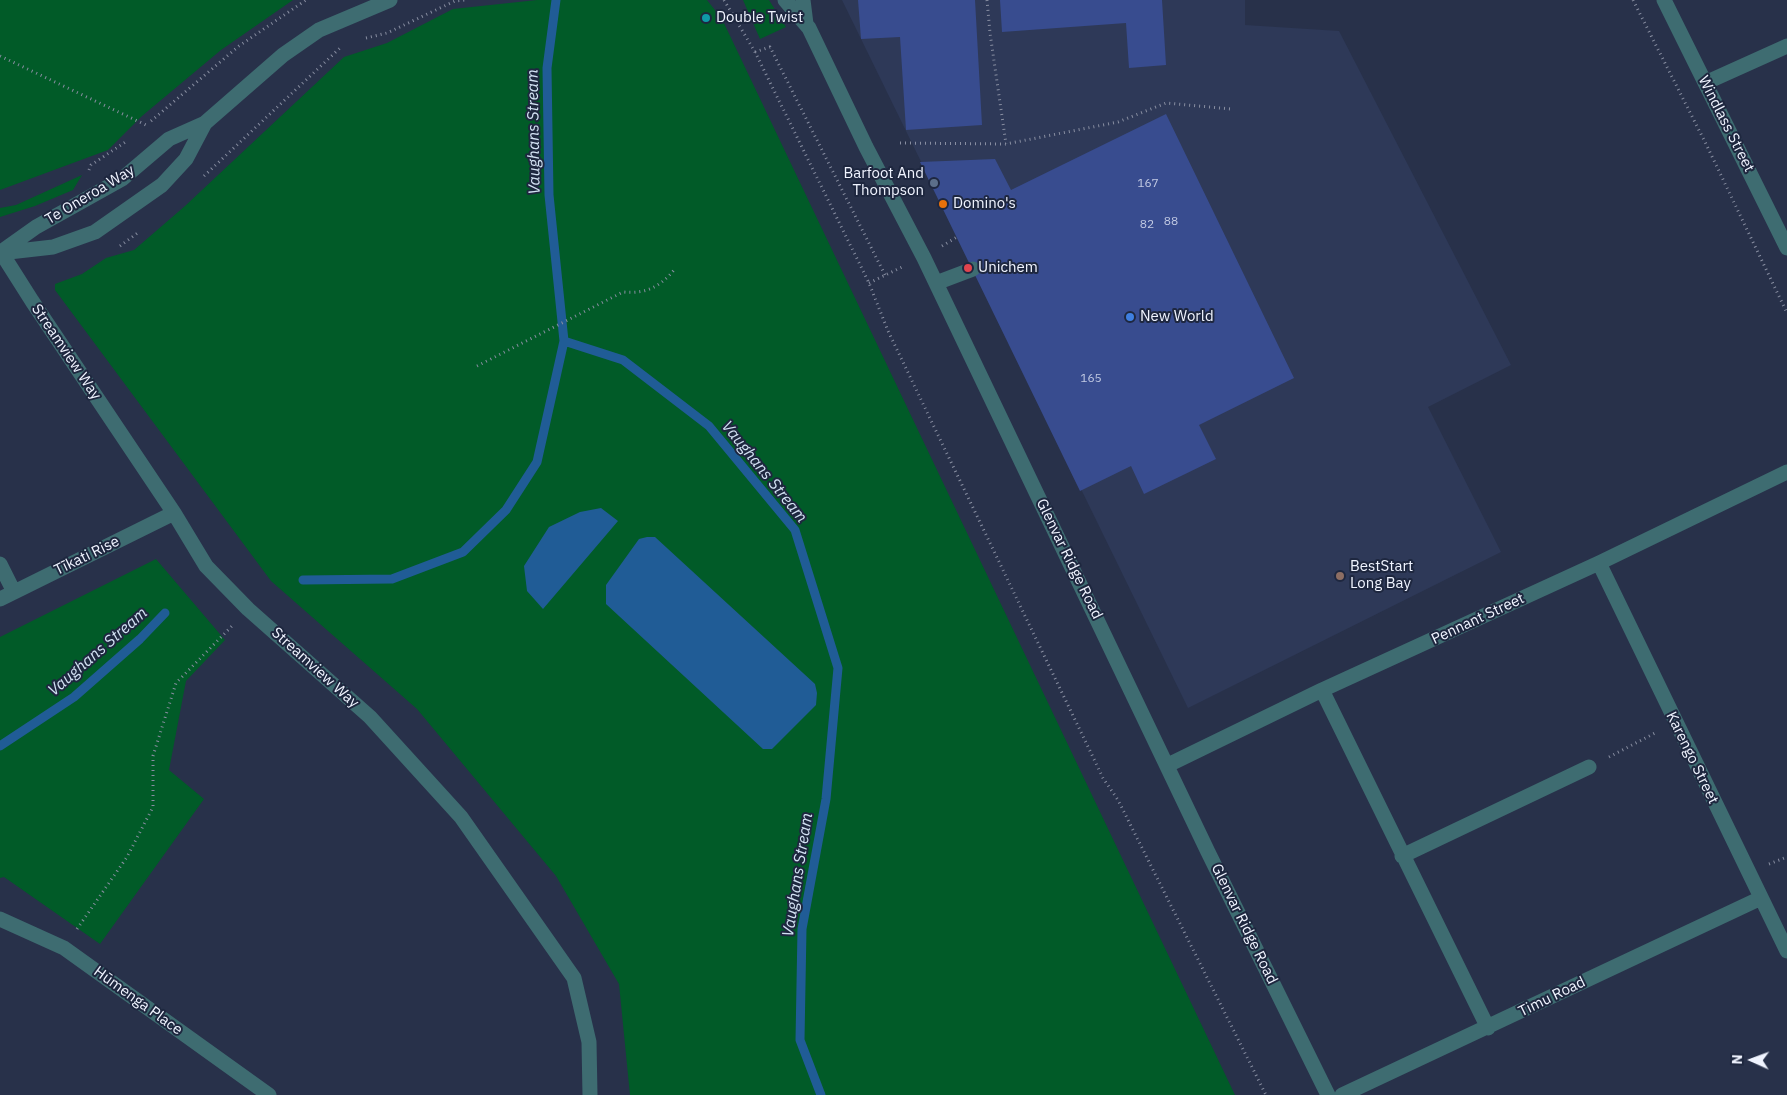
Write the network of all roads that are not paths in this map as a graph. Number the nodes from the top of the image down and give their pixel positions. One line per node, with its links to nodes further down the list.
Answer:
1 (390, 0): 8 (street, Te Oneroa Way)
2 (785, 0): 5 (street, Glenvar Ridge Road)
3 (803, 0): 5 (street, Glenvar Ridge Road)
4 (1664, 0): 7 (street, Windlass Street)
5 (806, 24): 12 (street, Glenvar Ridge Road)
6 (1787, 46): 7 (street)
7 (1706, 83): 9 (street, Windlass Street)
8 (205, 123): 10 (street, Te Oneroa Way); 10 (street, Te Oneroa Way)
9 (1787, 248)
10 (1, 252): 14 (street, Streamview Way)
11 (973, 269): 12 (street)
12 (936, 284): 19 (street, Glenvar Ridge Road)
13 (1787, 472): 16 (street, Pennant Street)
14 (174, 513): 17 (street, Tīkati Rise); 27 (street, Streamview Way)
15 (0, 564): 17 (street)
16 (1599, 564): 18 (street, Pennant Street); 22 (street, Karengo Street)
17 (7, 596)
18 (1322, 690): 19 (street, Pennant Street); 21 (street)
19 (1168, 765): 28 (street, Glenvar Ridge Road)
20 (1588, 767): 21 (street)
21 (1402, 856): 25 (street)
22 (1761, 898): 24 (street, Karengo Street); 25 (street, Timu Road)
23 (0, 919): 26 (street, Hūmenga Place)
24 (1787, 951)
25 (1488, 1028): 29 (street, Timu Road)
26 (270, 1095)
27 (590, 1095)
28 (1328, 1095)
29 (1342, 1095)

